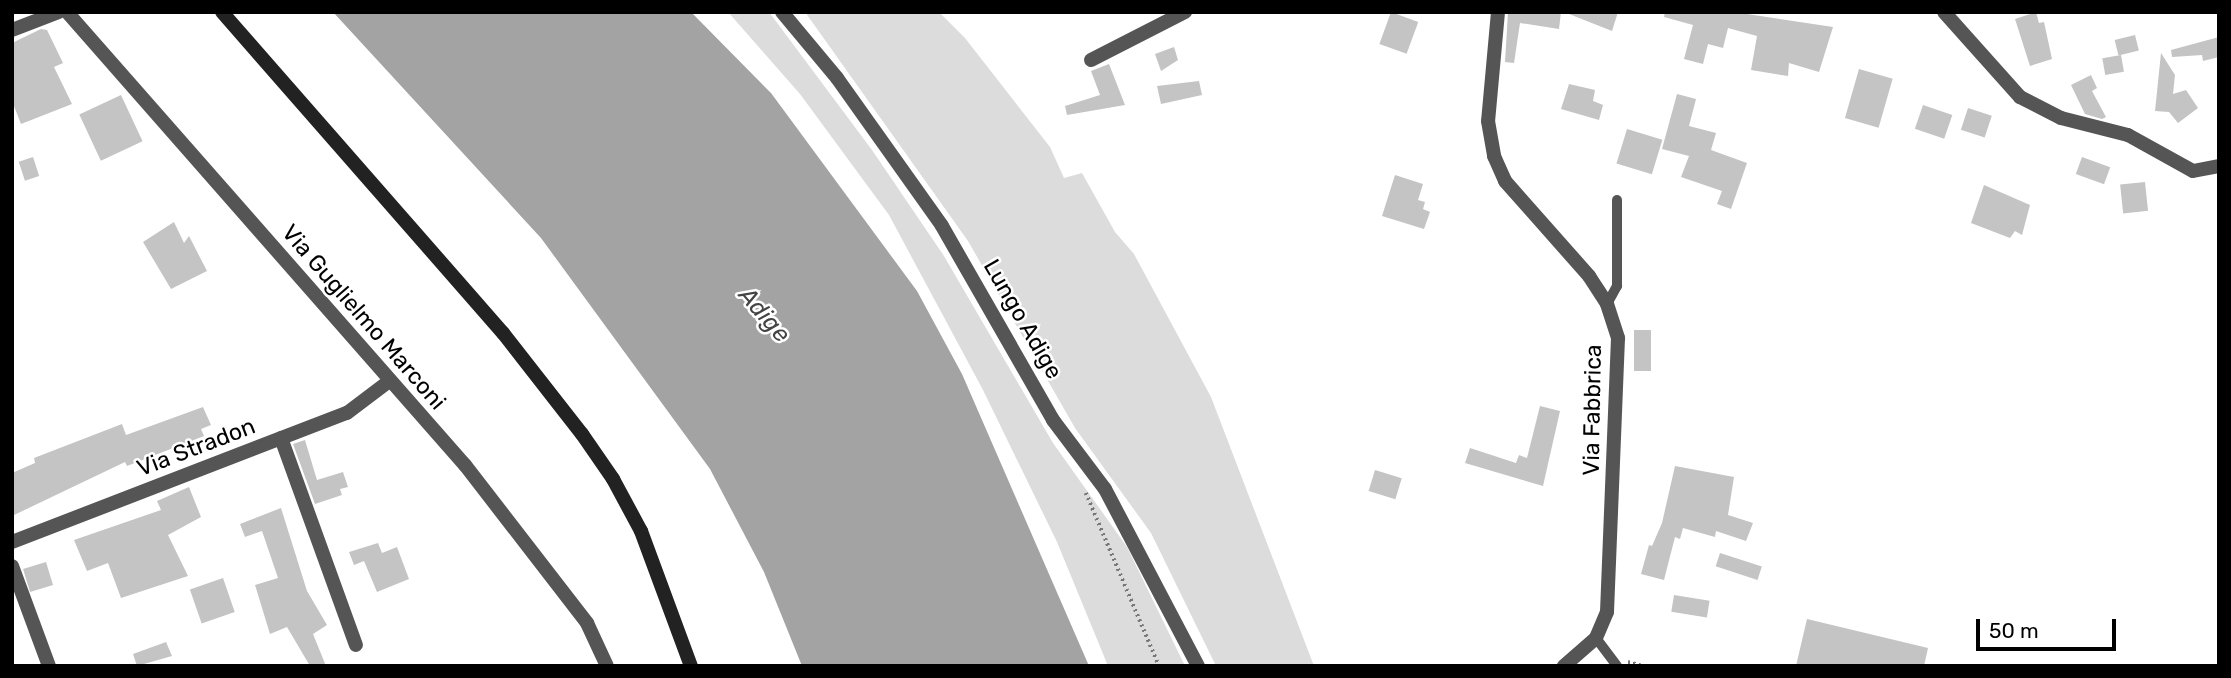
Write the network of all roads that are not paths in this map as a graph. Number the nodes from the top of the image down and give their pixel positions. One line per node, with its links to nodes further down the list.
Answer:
1 (59, 12): 8 (street)
2 (67, 12): 13 (street, Via Guglielmo Marconi)
3 (222, 12): 21 (main road)
4 (782, 12): 22 (street, Lungo Adige)
5 (1185, 12): 9 (street)
6 (1498, 12): 12 (street, Via Fabbrica)
7 (1944, 12): 10 (street)
8 (12, 30)
9 (1091, 60)
10 (2219, 166)
11 (1617, 200): 12 (lane)
12 (1606, 304): 17 (street, Via Fabbrica)
13 (388, 382): 14 (street, Via Stradon); 20 (street, Via Guglielmo Marconi)
14 (281, 438): 15 (street, Via Stradon); 18 (street)
15 (12, 542)
16 (12, 566): 19 (street)
17 (1596, 638): 23 (street, Via Fabbrica); 24 (lane)
18 (356, 645)
19 (49, 666)
20 (607, 666)
21 (691, 666)
22 (1198, 666)
23 (1564, 666)
24 (1617, 666)

